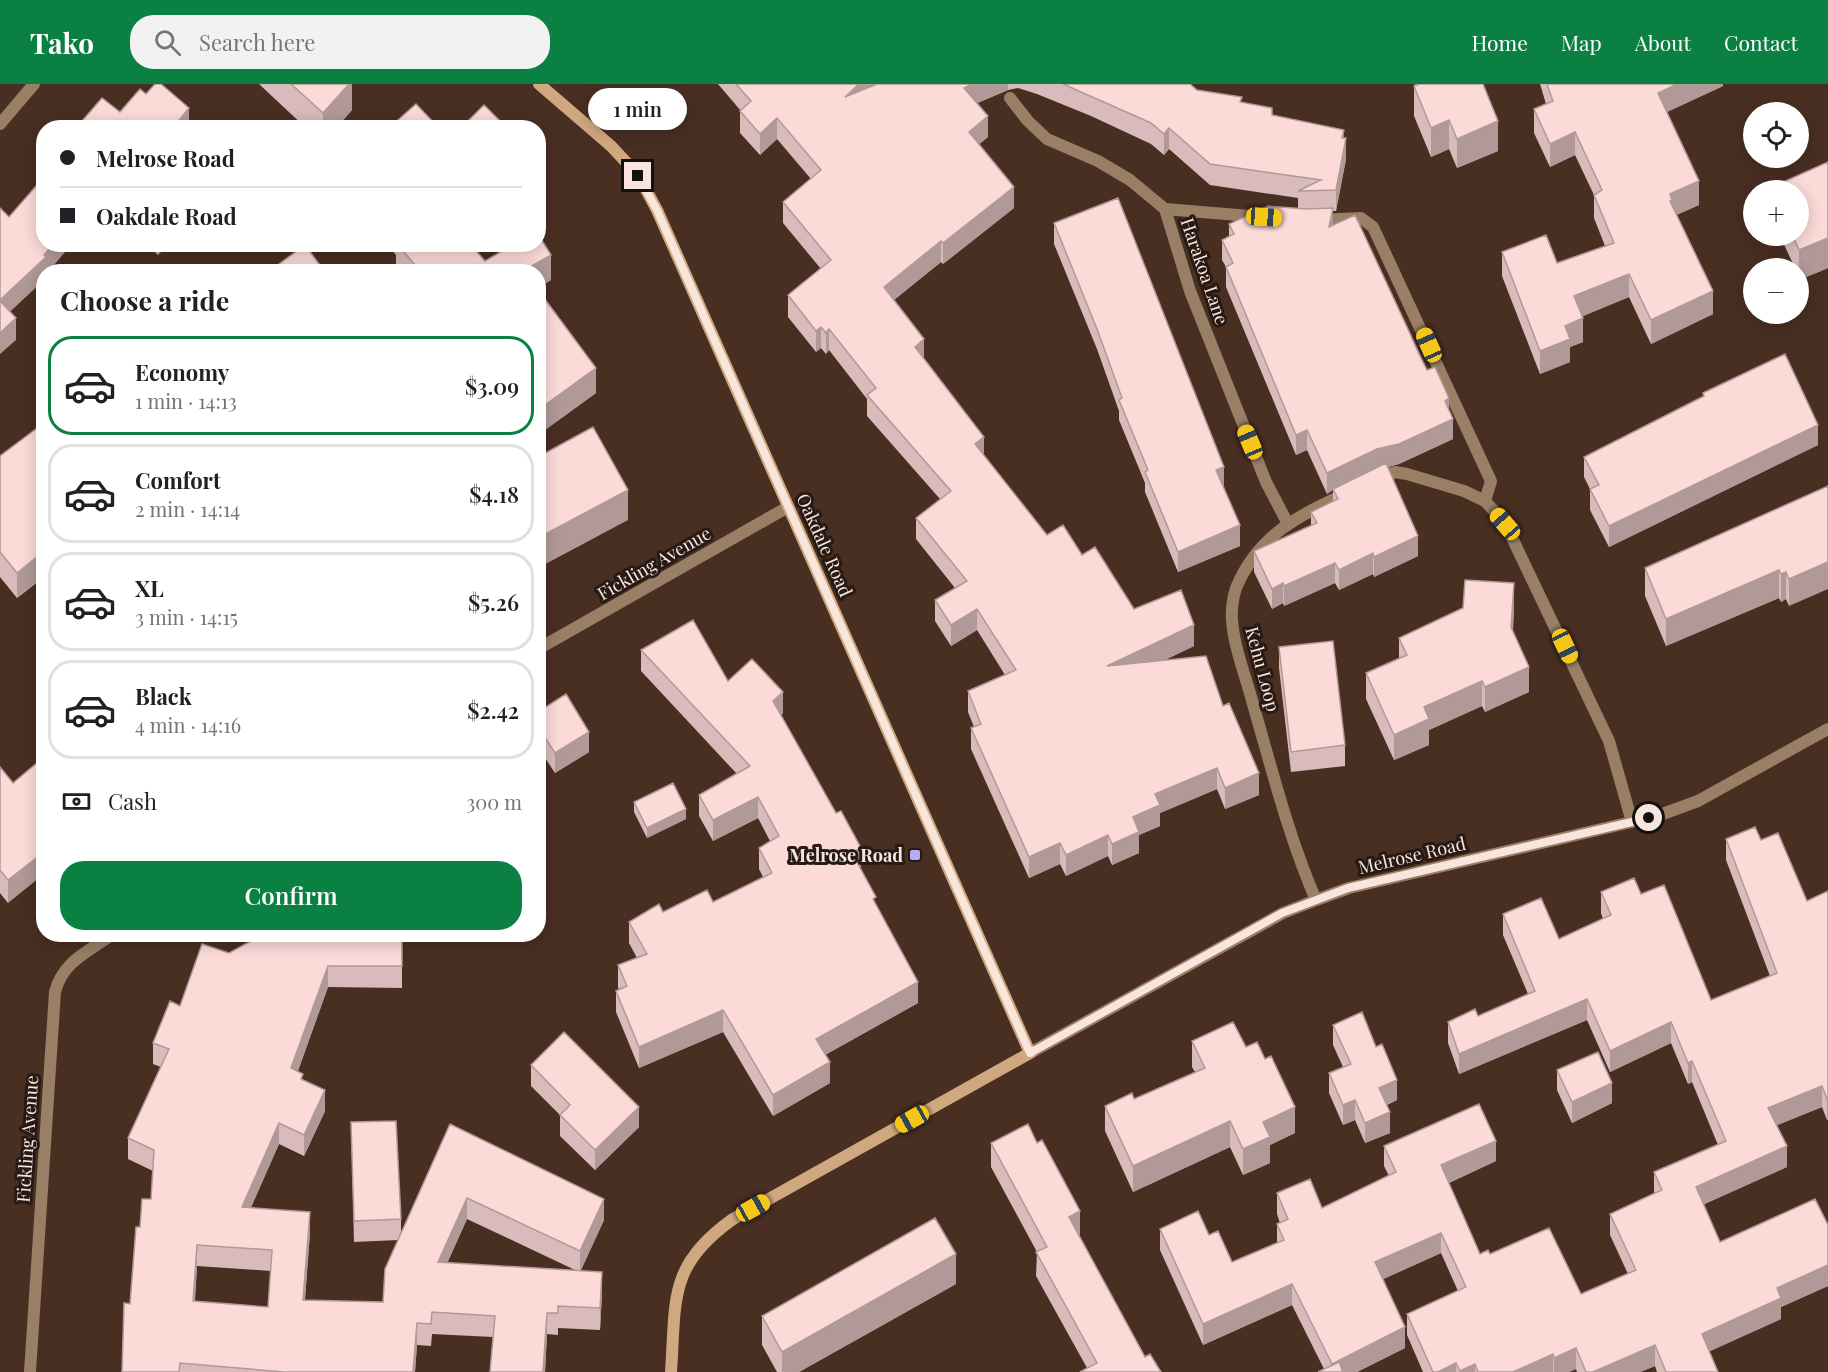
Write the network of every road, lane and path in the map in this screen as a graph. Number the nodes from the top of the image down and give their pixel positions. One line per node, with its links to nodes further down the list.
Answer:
1 (34, 84): 4 (street)
2 (539, 84): 9 (street, Oakdale Road)
3 (1011, 98): 5 (street, Harakoa Lane)
4 (0, 124)
5 (1165, 209): 6 (street); 10 (street, Harakoa Lane)
6 (1274, 218)
7 (1307, 221): 8 (street)
8 (1485, 501): 10 (street, Kehu Loop); 13 (street, Kehu Loop)
9 (788, 507): 11 (street, Fickling Avenue); 16 (street, Oakdale Road)
10 (1287, 522): 14 (street, Kehu Loop)
11 (546, 644)
12 (1828, 729): 13 (street, Melrose Road)
13 (1632, 822): 14 (street, Melrose Road)
14 (1316, 900): 16 (street, Melrose Road)
15 (101, 942): 17 (street, Fickling Avenue)
16 (1030, 1053): 18 (street, Melrose Road)
17 (30, 1372)
18 (670, 1372)

